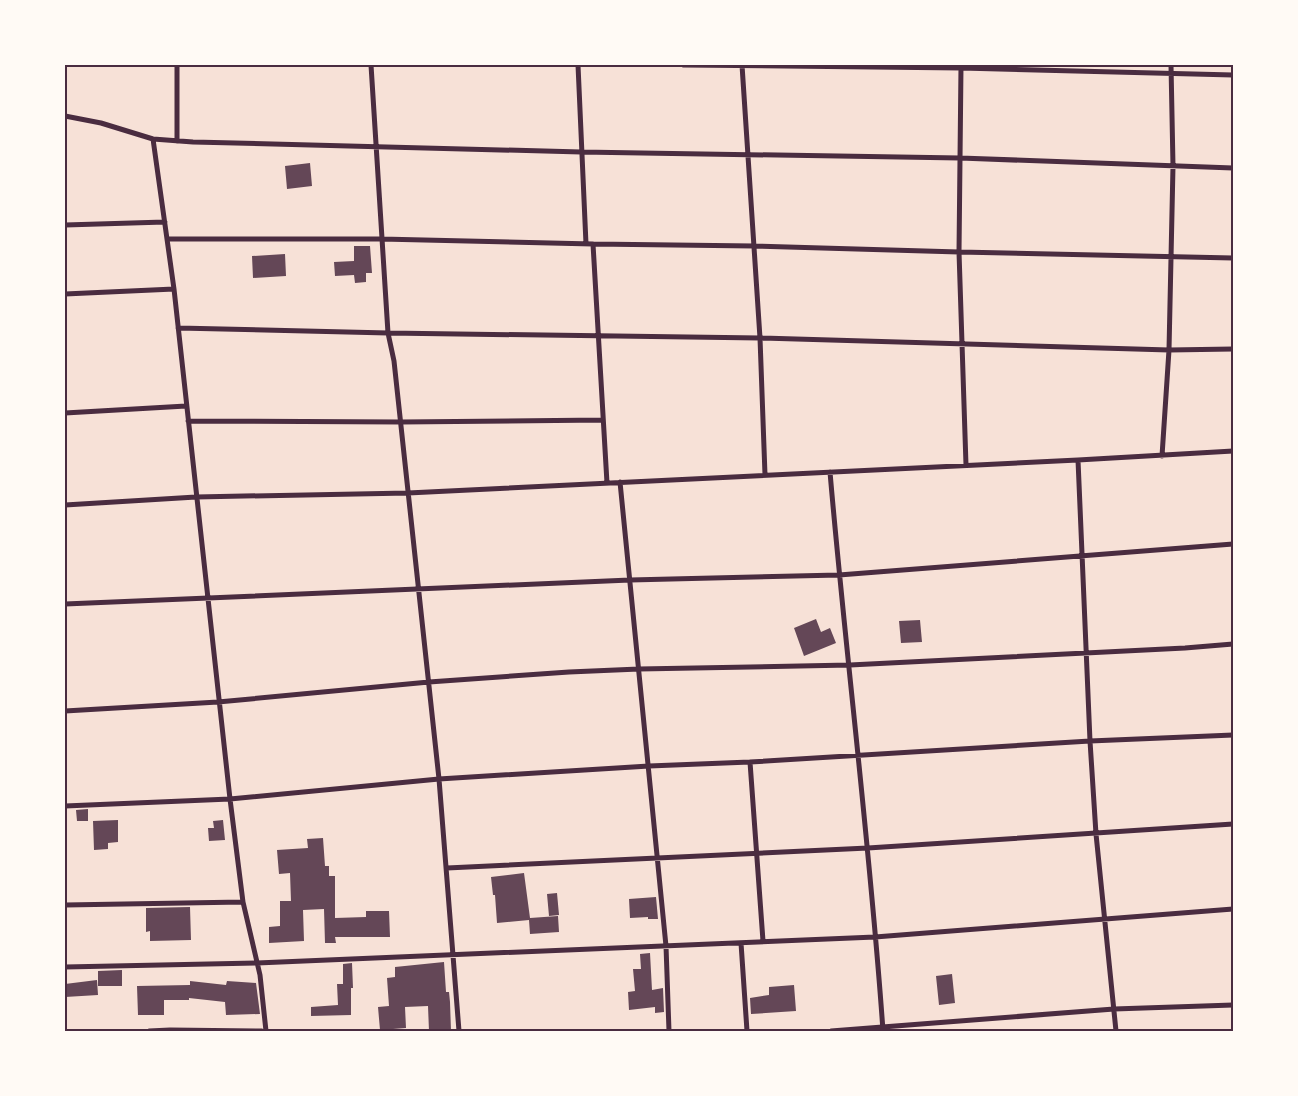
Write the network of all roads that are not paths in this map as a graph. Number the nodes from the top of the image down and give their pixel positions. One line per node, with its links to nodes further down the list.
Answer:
1 (177, 65): 12 (street)
2 (371, 65): 13 (street)
3 (578, 65): 14 (street)
4 (684, 65): 6 (street)
5 (1171, 65): 8 (street)
6 (742, 66): 7 (street); 15 (street)
7 (961, 67): 8 (street); 16 (street)
8 (1171, 73): 9 (street); 17 (street)
9 (1233, 75)
10 (65, 116): 11 (street)
11 (153, 138): 12 (street); 19 (street)
12 (177, 141): 13 (street)
13 (375, 147): 14 (street); 22 (street)
14 (581, 152): 15 (street); 23 (street)
15 (748, 155): 16 (street); 25 (street)
16 (960, 158): 17 (street); 26 (street)
17 (1173, 166): 18 (street); 27 (street)
18 (1233, 168)
19 (165, 222): 20 (street); 21 (street)
20 (65, 225)
21 (167, 239): 22 (street); 29 (street)
22 (382, 239): 23 (street); 32 (street)
23 (586, 244): 24 (street)
24 (593, 244): 25 (street); 33 (street)
25 (754, 246): 26 (street); 34 (street)
26 (959, 252): 27 (street); 35 (street)
27 (1171, 258): 28 (street); 37 (street)
28 (1233, 258)
29 (174, 289): 30 (street); 31 (street)
30 (65, 294)
31 (178, 328): 32 (street); 38 (street)
32 (388, 333): 33 (street); 42 (street)
33 (598, 335): 34 (street); 40 (street)
34 (760, 338): 35 (street); 48 (street)
35 (962, 345): 37 (street); 46 (street)
36 (1233, 349): 37 (street)
37 (1170, 350): 44 (street)
38 (186, 406): 39 (street); 41 (street)
39 (65, 413)
40 (603, 420): 42 (street); 50 (street)
41 (188, 421): 42 (street); 52 (street)
42 (400, 422): 51 (street)
43 (1233, 451): 44 (street)
44 (1162, 456): 45 (street)
45 (1078, 460): 46 (street); 55 (street)
46 (966, 465): 47 (street)
47 (830, 472): 48 (street); 56 (street)
48 (765, 475): 49 (street)
49 (620, 482): 50 (street); 57 (street)
50 (608, 483): 51 (street)
51 (408, 492): 52 (street); 58 (street)
52 (196, 497): 53 (street); 59 (street)
53 (65, 505)
54 (1233, 544): 55 (street)
55 (1081, 555): 56 (street); 62 (street)
56 (839, 575): 57 (street); 63 (street)
57 (630, 580): 58 (street); 64 (street)
58 (419, 588): 59 (street); 65 (street)
59 (207, 598): 60 (street); 66 (street)
60 (65, 604)
61 (1233, 644): 62 (street)
62 (1087, 653): 63 (street); 69 (street)
63 (850, 665): 64 (street); 70 (street)
64 (639, 668): 65 (street); 72 (street)
65 (429, 682): 66 (street); 73 (street)
66 (218, 702): 67 (street); 74 (street)
67 (65, 712)
68 (1233, 736): 69 (street)
69 (1090, 740): 70 (street); 77 (street)
70 (857, 755): 71 (street); 78 (street)
71 (750, 762): 72 (street); 79 (street)
72 (649, 766): 73 (street); 80 (street)
73 (439, 779): 74 (street); 81 (street)
74 (230, 799): 75 (street); 82 (street)
75 (65, 806)
76 (1233, 824): 77 (street)
77 (1096, 834): 78 (street); 85 (street)
78 (868, 848): 79 (street); 86 (street)
79 (756, 854): 80 (street); 87 (street)
80 (657, 858): 81 (street); 89 (street)
81 (447, 868): 90 (street)
82 (243, 902): 83 (street); 91 (street)
83 (65, 905)
84 (1233, 909): 85 (street)
85 (1104, 918): 86 (street); 94 (street)
86 (875, 937): 87 (street); 95 (street)
87 (763, 941): 88 (street)
88 (741, 943): 89 (street); 101 (street)
89 (666, 946): 90 (street); 100 (street)
90 (454, 956): 91 (street); 99 (street)
91 (257, 963): 92 (street); 98 (street)
92 (65, 967)
93 (1233, 1005): 94 (street)
94 (1114, 1010): 95 (street); 103 (street)
95 (883, 1029): 102 (street)
96 (149, 1031): 97 (street)
97 (262, 1031)
98 (266, 1031)
99 (459, 1031)
100 (669, 1031)
101 (747, 1031)
102 (830, 1031)
103 (1116, 1031)

